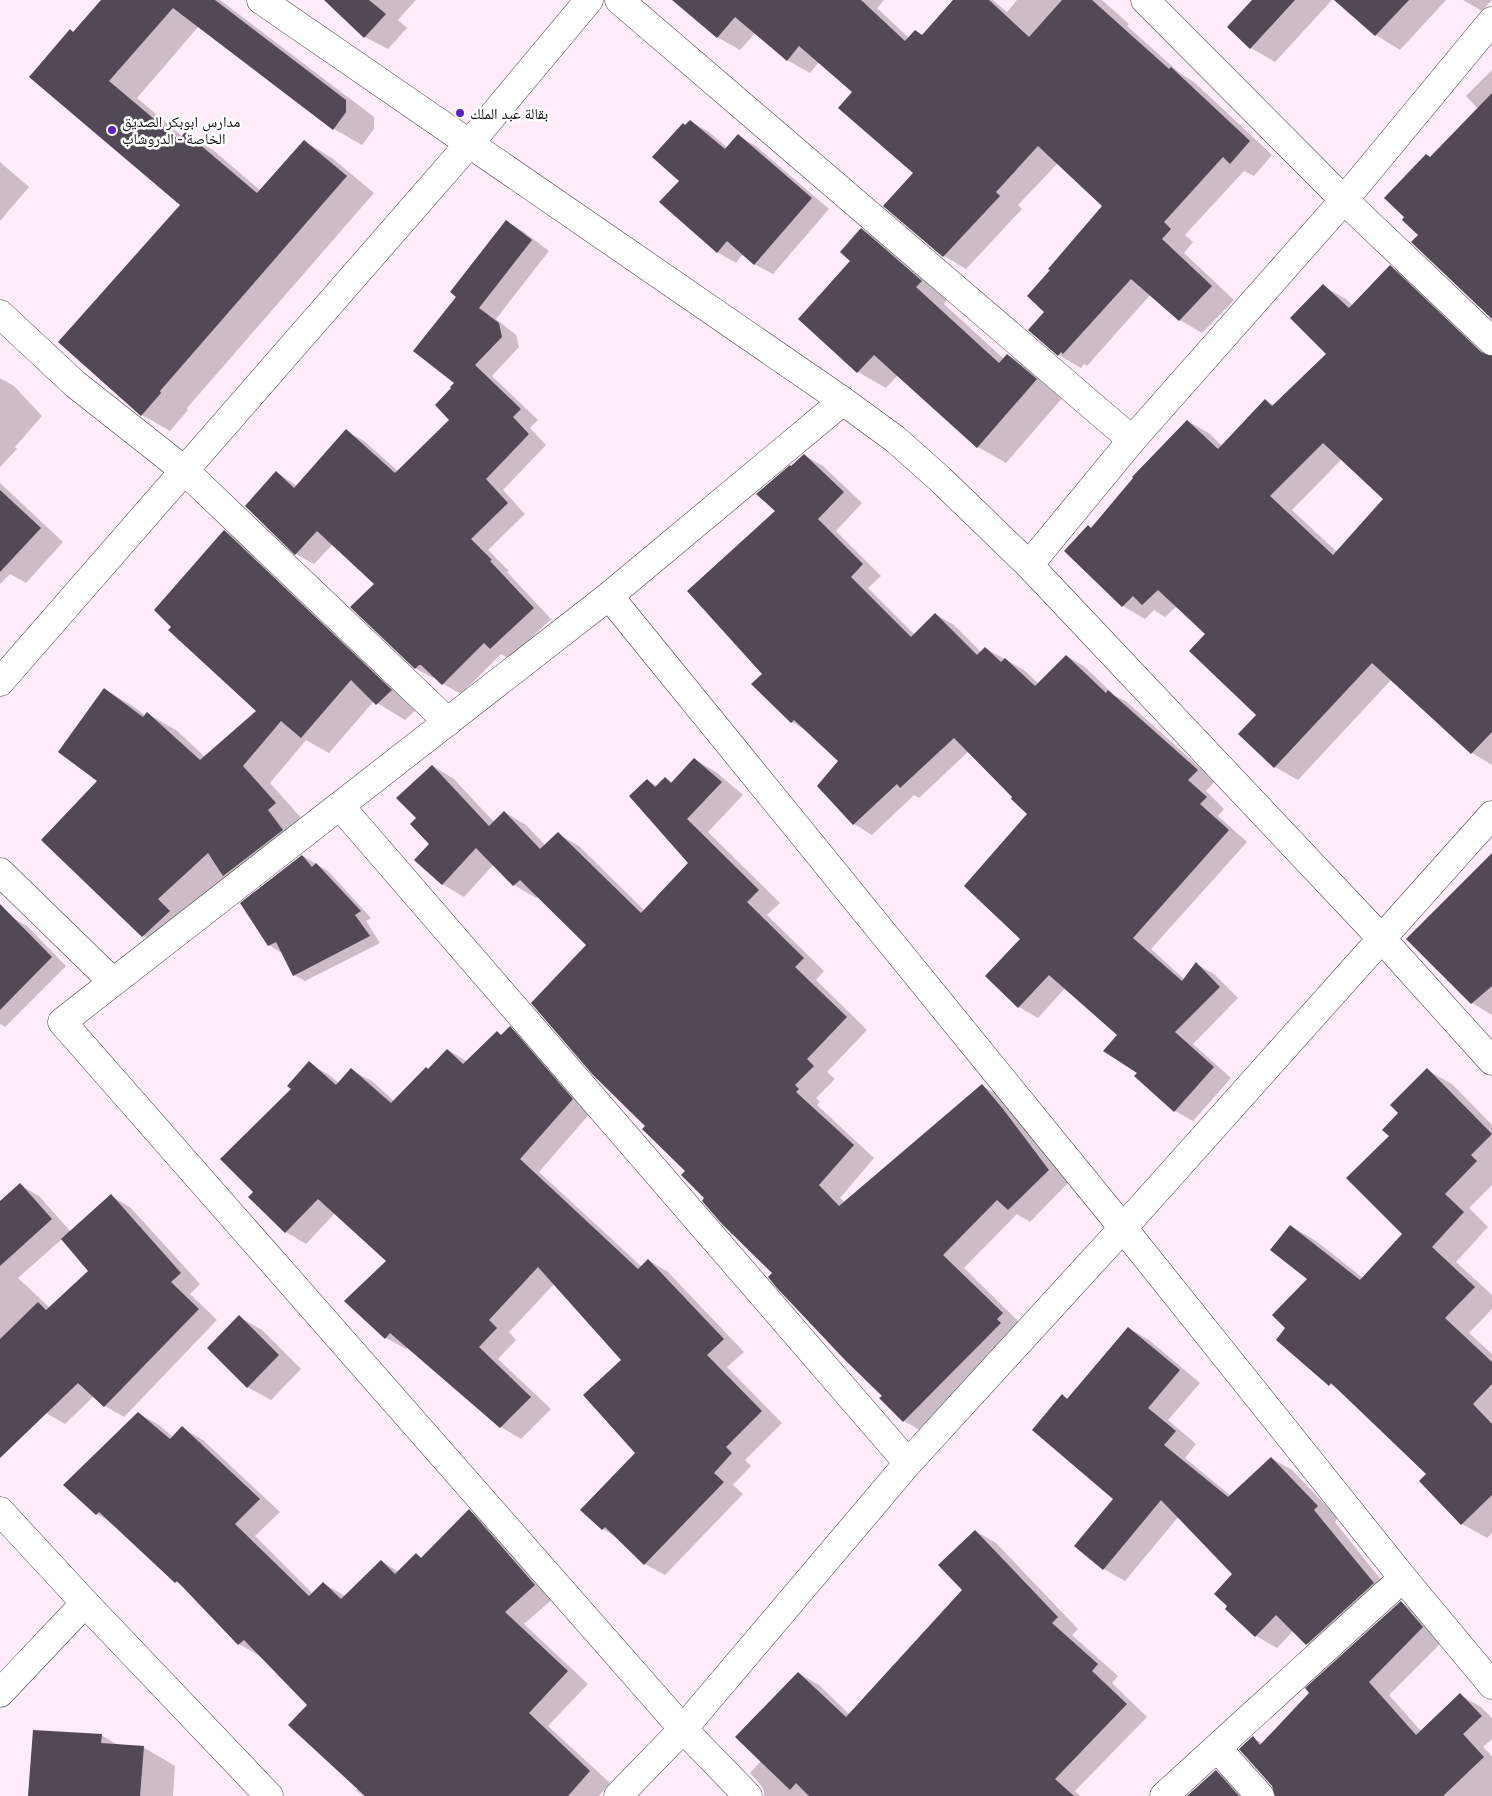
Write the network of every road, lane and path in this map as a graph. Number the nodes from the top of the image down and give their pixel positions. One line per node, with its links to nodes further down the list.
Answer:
1 (261, 0): 6 (street)
2 (589, 0): 6 (street)
3 (619, 0): 11 (street)
4 (1145, 0): 7 (street)
5 (1492, 21): 7 (street)
6 (468, 144): 10 (street); 12 (street)
7 (1344, 200): 9 (street); 11 (street)
8 (0, 314): 12 (street)
9 (1492, 341)
10 (843, 401): 13 (street); 14 (street)
11 (1132, 440): 13 (street)
12 (184, 470): 15 (street); 16 (street)
13 (1029, 565): 20 (street)
14 (609, 596): 16 (street); 23 (street)
15 (6, 663)
16 (448, 722): 17 (street)
17 (340, 806): 21 (street); 24 (street)
18 (1492, 815): 20 (street)
19 (0, 872): 21 (street)
20 (1382, 939): 22 (street); 23 (street)
21 (113, 982): 30 (street)
22 (1492, 1061)
23 (1123, 1228): 24 (street); 26 (street)
24 (908, 1463): 30 (street)
25 (0, 1511): 27 (street)
26 (1403, 1578): 28 (street); 31 (street)
27 (85, 1603): 29 (street); 32 (street)
28 (1492, 1685)
29 (0, 1693)
30 (683, 1729): 33 (street); 34 (street)
31 (1217, 1748): 35 (street); 36 (street)
32 (269, 1796)
33 (618, 1796)
34 (748, 1796)
35 (1164, 1796)
36 (1260, 1796)

